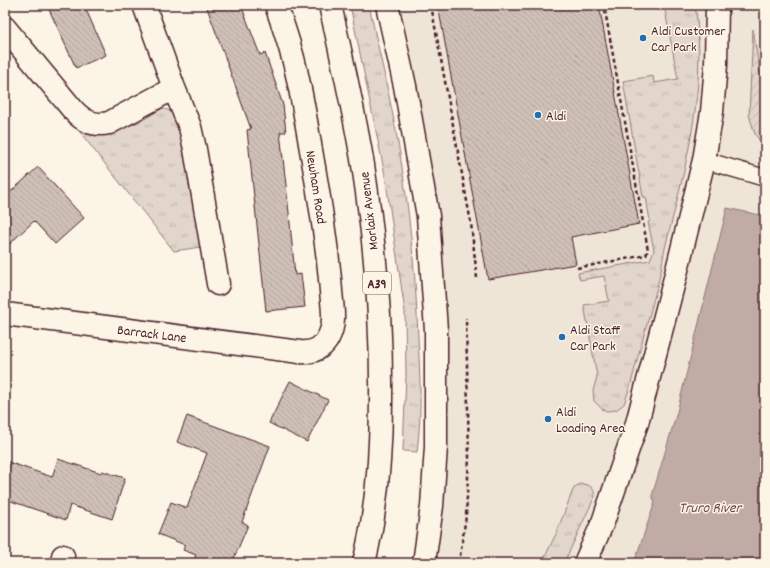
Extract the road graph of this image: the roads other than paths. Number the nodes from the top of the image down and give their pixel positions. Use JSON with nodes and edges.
{"nodes":[{"id":1,"x":144,"y":5,"type":"edge"},
{"id":2,"x":276,"y":5,"type":"edge"},
{"id":3,"x":330,"y":5,"type":"edge"},
{"id":4,"x":388,"y":5,"type":"edge"},
{"id":5,"x":718,"y":5,"type":"edge"},
{"id":6,"x":5,"y":28,"type":"edge"},
{"id":7,"x":174,"y":88,"type":"junction"},
{"id":8,"x":704,"y":160,"type":"junction"},
{"id":9,"x":765,"y":178,"type":"edge"},
{"id":10,"x":218,"y":284,"type":"dead end"},
{"id":11,"x":5,"y":314,"type":"edge"},
{"id":12,"x":300,"y":352,"type":"joint"},
{"id":13,"x":364,"y":563,"type":"edge"},
{"id":14,"x":424,"y":563,"type":"edge"},
{"id":15,"x":585,"y":563,"type":"edge"}],
"edges":[{"from":1,"to":7,"type":"main road"},
{"from":2,"to":12,"type":"main road","name":"Newham Road"},
{"from":3,"to":13,"type":"main road","name":"Morlaix Avenue","number":"A39"},
{"from":4,"to":14,"type":"main road"},
{"from":5,"to":8,"type":"main road"},
{"from":6,"to":7,"type":"main road"},
{"from":7,"to":10,"type":"main road"},
{"from":8,"to":9,"type":"lane"},
{"from":8,"to":15,"type":"main road"},
{"from":11,"to":12,"type":"main road","name":"Barrack Lane"}]}
